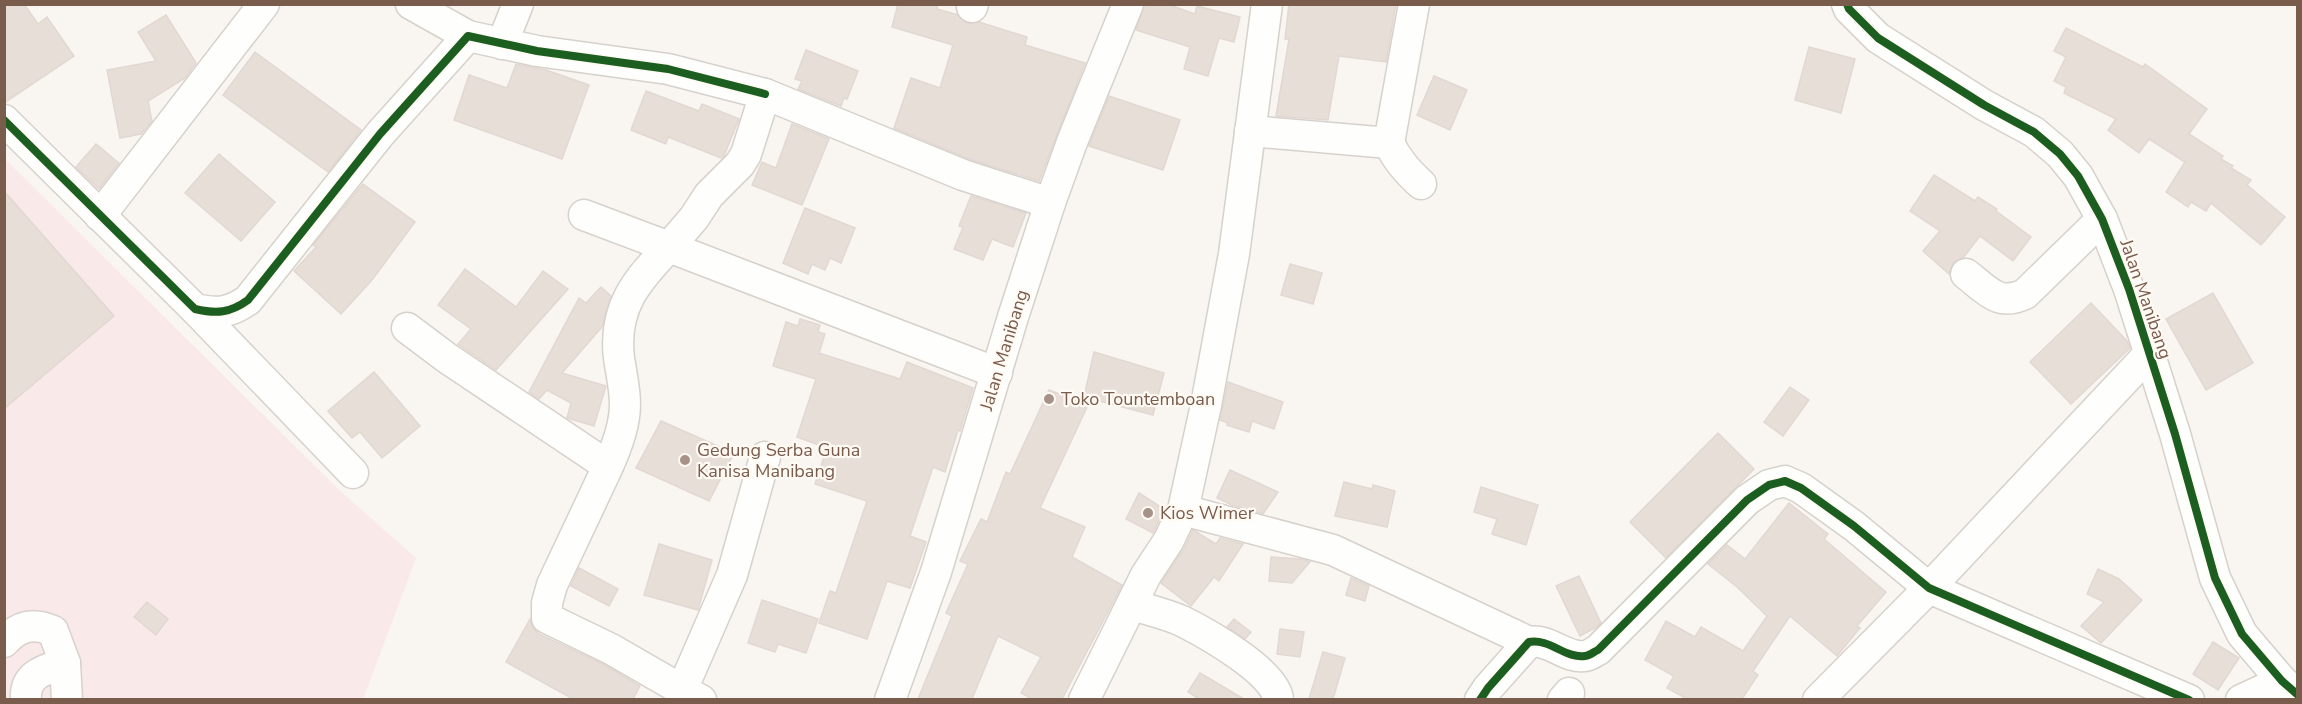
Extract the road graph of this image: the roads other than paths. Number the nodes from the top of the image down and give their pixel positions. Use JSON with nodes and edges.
{"nodes":[{"id":1,"x":264,"y":4,"type":"edge"},
{"id":2,"x":411,"y":4,"type":"edge"},
{"id":3,"x":518,"y":4,"type":"edge"},
{"id":4,"x":1128,"y":4,"type":"edge"},
{"id":5,"x":1267,"y":4,"type":"edge"},
{"id":6,"x":1414,"y":4,"type":"edge"},
{"id":7,"x":1846,"y":4,"type":"edge"},
{"id":8,"x":468,"y":36,"type":"junction"},
{"id":9,"x":502,"y":44,"type":"junction"},
{"id":10,"x":765,"y":94,"type":"junction"},
{"id":11,"x":5,"y":120,"type":"edge"},
{"id":12,"x":1250,"y":131,"type":"junction"},
{"id":13,"x":1389,"y":143,"type":"junction"},
{"id":14,"x":1421,"y":184,"type":"dead end"},
{"id":15,"x":1050,"y":202,"type":"junction"},
{"id":16,"x":584,"y":215,"type":"dead end"},
{"id":17,"x":100,"y":216,"type":"junction"},
{"id":18,"x":2102,"y":219,"type":"junction"},
{"id":19,"x":669,"y":247,"type":"junction"},
{"id":20,"x":1966,"y":274,"type":"dead end"},
{"id":21,"x":195,"y":309,"type":"junction"},
{"id":22,"x":407,"y":328,"type":"dead end"},
{"id":23,"x":2149,"y":354,"type":"junction"},
{"id":24,"x":997,"y":373,"type":"junction"},
{"id":25,"x":765,"y":457,"type":"dead end"},
{"id":26,"x":608,"y":466,"type":"junction"},
{"id":27,"x":353,"y":472,"type":"dead end"},
{"id":28,"x":1183,"y":510,"type":"junction"},
{"id":29,"x":1929,"y":588,"type":"junction"},
{"id":30,"x":1132,"y":605,"type":"junction"},
{"id":31,"x":4,"y":642,"type":"edge"},
{"id":32,"x":1529,"y":642,"type":"junction"},
{"id":33,"x":65,"y":663,"type":"junction"},
{"id":34,"x":2290,"y":688,"type":"edge"},
{"id":35,"x":692,"y":695,"type":"edge"},
{"id":36,"x":26,"y":699,"type":"edge"},
{"id":37,"x":67,"y":699,"type":"edge"},
{"id":38,"x":890,"y":699,"type":"edge"},
{"id":39,"x":1084,"y":699,"type":"edge"},
{"id":40,"x":1278,"y":699,"type":"edge"},
{"id":41,"x":1480,"y":699,"type":"edge"},
{"id":42,"x":1818,"y":699,"type":"edge"},
{"id":43,"x":2189,"y":699,"type":"edge"},
{"id":44,"x":2241,"y":699,"type":"edge"}],
"edges":[{"from":1,"to":17,"type":"street"},
{"from":2,"to":8,"type":"street"},
{"from":3,"to":9,"type":"street"},
{"from":4,"to":15,"type":"street","name":"Jalan Manibang"},
{"from":5,"to":12,"type":"street"},
{"from":6,"to":13,"type":"street"},
{"from":7,"to":18,"type":"street","name":"Jalan Manibang"},
{"from":8,"to":9,"type":"street"},
{"from":8,"to":21,"type":"street"},
{"from":9,"to":10,"type":"street"},
{"from":10,"to":15,"type":"street"},
{"from":10,"to":19,"type":"street"},
{"from":11,"to":17,"type":"street"},
{"from":12,"to":13,"type":"street"},
{"from":12,"to":28,"type":"street"},
{"from":13,"to":14,"type":"street"},
{"from":15,"to":24,"type":"street","name":"Jalan Manibang"},
{"from":16,"to":19,"type":"street"},
{"from":17,"to":21,"type":"street"},
{"from":18,"to":20,"type":"street"},
{"from":18,"to":23,"type":"street","name":"Jalan Manibang"},
{"from":19,"to":24,"type":"street"},
{"from":19,"to":26,"type":"street"},
{"from":21,"to":27,"type":"street"},
{"from":22,"to":26,"type":"street"},
{"from":23,"to":29,"type":"street"},
{"from":23,"to":34,"type":"street","name":"Jalan Manibang"},
{"from":24,"to":38,"type":"street","name":"Jalan Manibang"},
{"from":25,"to":35,"type":"street"},
{"from":26,"to":35,"type":"street"},
{"from":28,"to":30,"type":"street"},
{"from":28,"to":32,"type":"street"},
{"from":29,"to":32,"type":"street"},
{"from":29,"to":42,"type":"street"},
{"from":29,"to":43,"type":"street"},
{"from":30,"to":39,"type":"street"},
{"from":30,"to":40,"type":"street"},
{"from":31,"to":33,"type":"street"},
{"from":32,"to":41,"type":"street"},
{"from":33,"to":36,"type":"street"},
{"from":33,"to":37,"type":"street"},
{"from":34,"to":44,"type":"street"}]}
